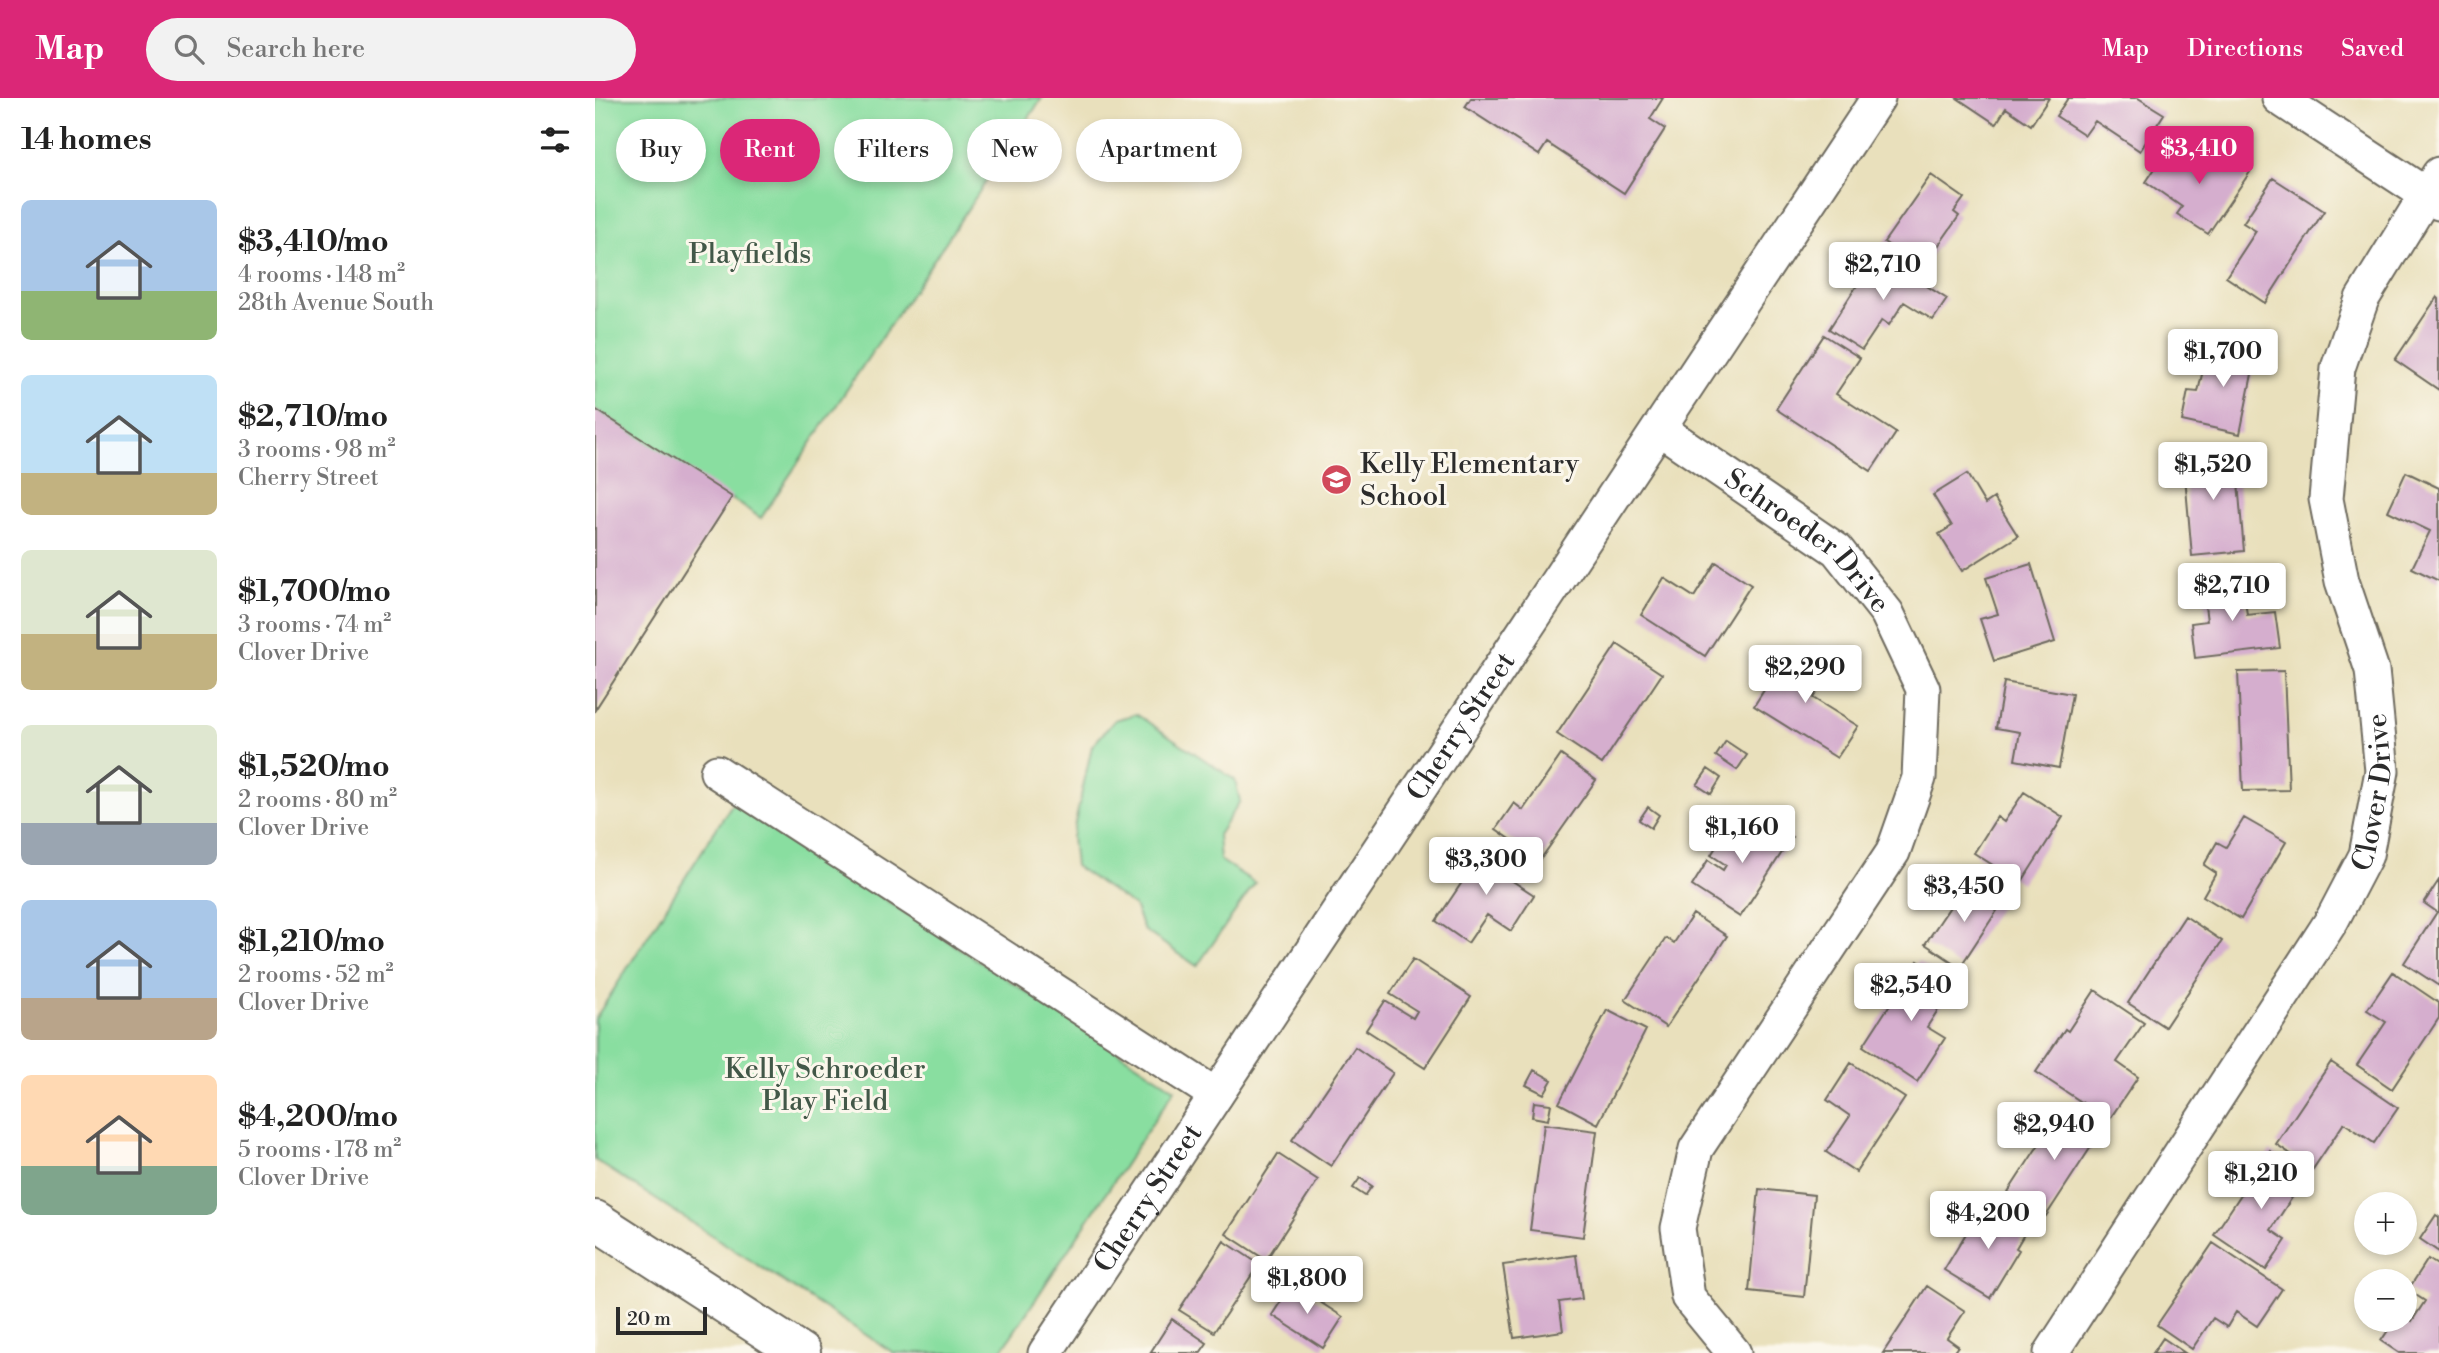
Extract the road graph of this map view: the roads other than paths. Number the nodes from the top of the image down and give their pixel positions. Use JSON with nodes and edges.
{"nodes":[{"id":1,"x":1878,"y":98,"type":"edge"},
{"id":2,"x":2279,"y":98,"type":"edge"},
{"id":3,"x":2435,"y":191,"type":"edge"},
{"id":4,"x":1660,"y":429,"type":"junction"},
{"id":5,"x":717,"y":772,"type":"dead end"},
{"id":6,"x":1216,"y":1095,"type":"junction"},
{"id":7,"x":595,"y":1220,"type":"edge"},
{"id":8,"x":801,"y":1353,"type":"edge"},
{"id":9,"x":1045,"y":1353,"type":"edge"},
{"id":10,"x":1734,"y":1353,"type":"edge"},
{"id":11,"x":2051,"y":1353,"type":"edge"}],
"edges":[{"from":1,"to":4,"type":"street","name":"Cherry Street"},
{"from":2,"to":3,"type":"street"},
{"from":3,"to":11,"type":"street","name":"Clover Drive"},
{"from":4,"to":6,"type":"street","name":"Cherry Street"},
{"from":4,"to":10,"type":"street","name":"Schroeder Drive"},
{"from":5,"to":6,"type":"street"},
{"from":6,"to":9,"type":"street","name":"Cherry Street"},
{"from":7,"to":8,"type":"street"}]}
